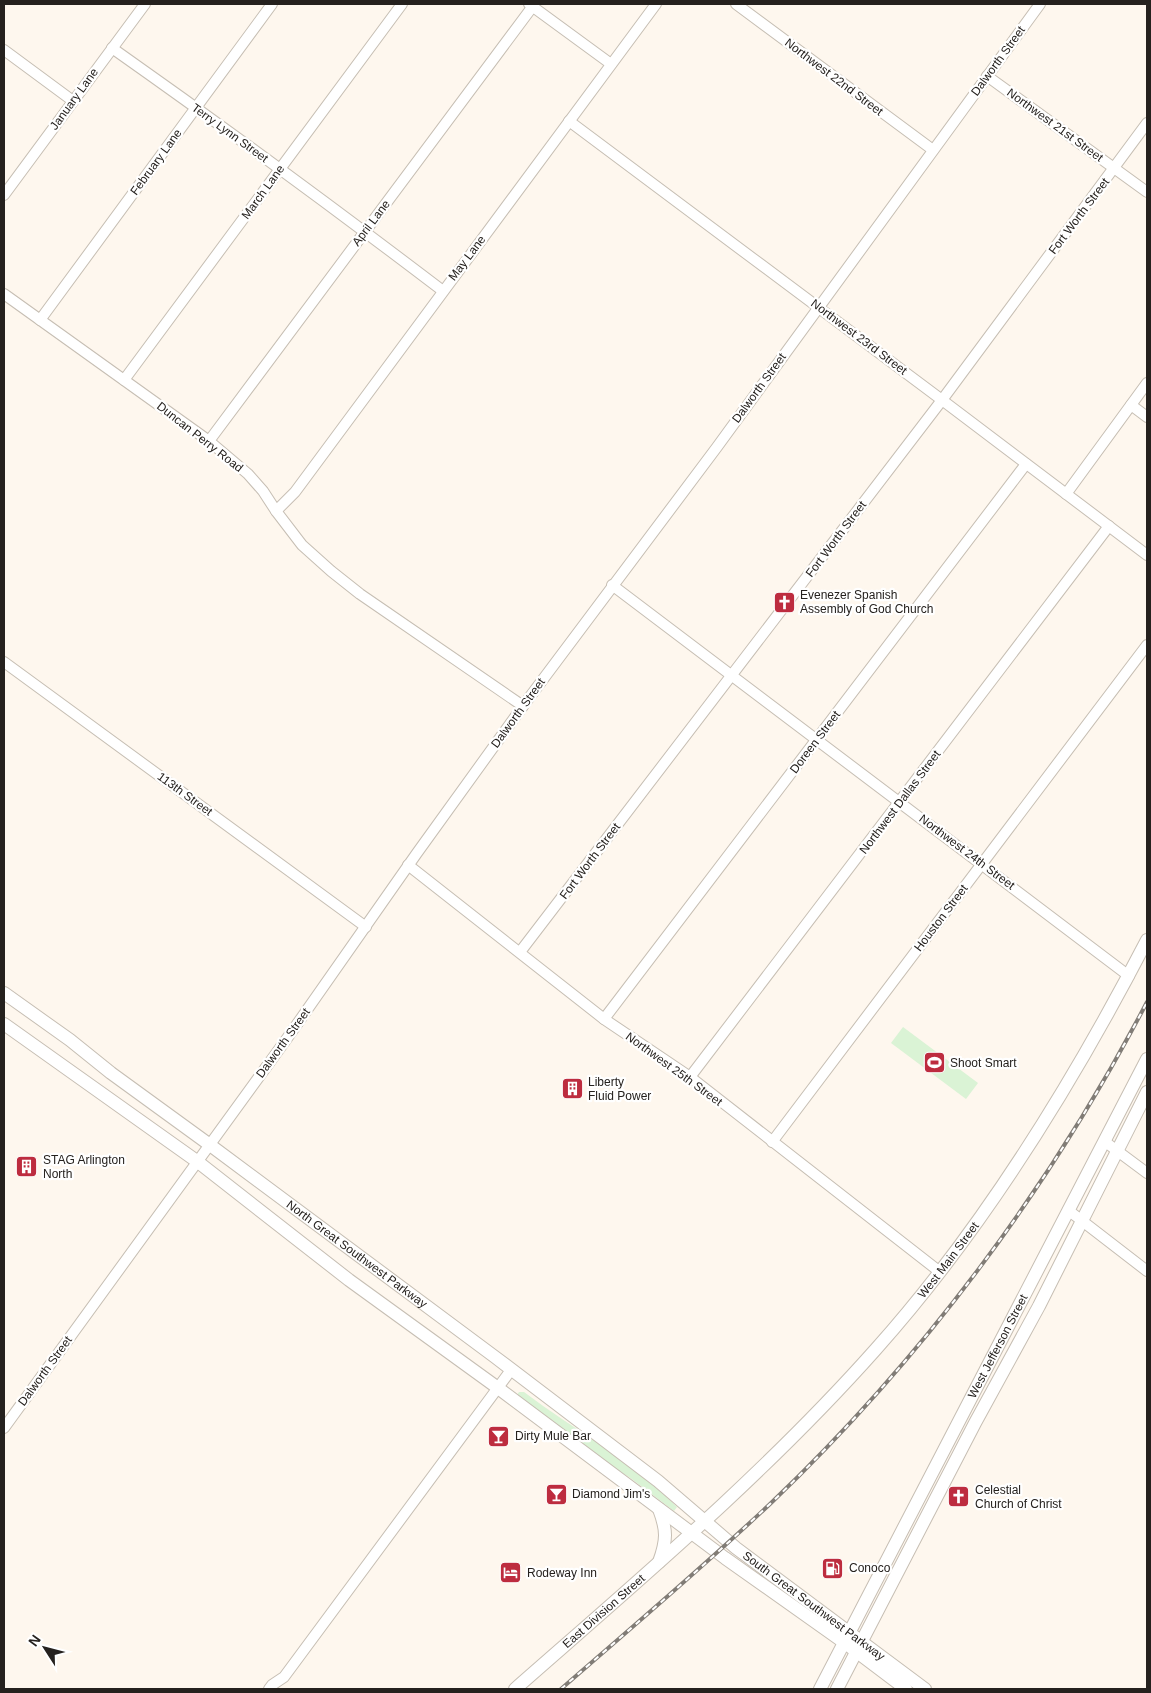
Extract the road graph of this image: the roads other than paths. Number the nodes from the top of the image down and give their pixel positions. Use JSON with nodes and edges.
{"nodes":[{"id":1,"x":145,"y":4,"type":"edge"},
{"id":2,"x":272,"y":4,"type":"edge"},
{"id":3,"x":402,"y":4,"type":"edge"},
{"id":4,"x":656,"y":4,"type":"edge"},
{"id":5,"x":736,"y":4,"type":"edge"},
{"id":6,"x":1040,"y":4,"type":"edge"},
{"id":7,"x":531,"y":5,"type":"edge"},
{"id":8,"x":112,"y":48,"type":"junction"},
{"id":9,"x":4,"y":50,"type":"edge"},
{"id":10,"x":612,"y":64,"type":"junction"},
{"id":11,"x":987,"y":76,"type":"junction"},
{"id":12,"x":73,"y":101,"type":"junction"},
{"id":13,"x":196,"y":108,"type":"junction"},
{"id":14,"x":569,"y":121,"type":"junction"},
{"id":15,"x":1147,"y":123,"type":"edge"},
{"id":16,"x":933,"y":150,"type":"junction"},
{"id":17,"x":1115,"y":168,"type":"junction"},
{"id":18,"x":280,"y":169,"type":"junction"},
{"id":19,"x":1147,"y":192,"type":"edge"},
{"id":20,"x":4,"y":195,"type":"edge"},
{"id":21,"x":365,"y":231,"type":"junction"},
{"id":22,"x":443,"y":291,"type":"junction"},
{"id":23,"x":4,"y":294,"type":"edge"},
{"id":24,"x":818,"y":307,"type":"junction"},
{"id":25,"x":40,"y":320,"type":"junction"},
{"id":26,"x":124,"y":380,"type":"junction"},
{"id":27,"x":1147,"y":383,"type":"edge"},
{"id":28,"x":942,"y":400,"type":"junction"},
{"id":29,"x":1131,"y":405,"type":"junction"},
{"id":30,"x":1147,"y":417,"type":"edge"},
{"id":31,"x":209,"y":440,"type":"junction"},
{"id":32,"x":1026,"y":464,"type":"junction"},
{"id":33,"x":1066,"y":494,"type":"junction"},
{"id":34,"x":276,"y":511,"type":"junction"},
{"id":35,"x":1109,"y":526,"type":"junction"},
{"id":36,"x":1147,"y":555,"type":"edge"},
{"id":37,"x":612,"y":585,"type":"junction"},
{"id":38,"x":1147,"y":645,"type":"edge"},
{"id":39,"x":4,"y":662,"type":"edge"},
{"id":40,"x":732,"y":675,"type":"junction"},
{"id":41,"x":523,"y":706,"type":"junction"},
{"id":42,"x":817,"y":739,"type":"junction"},
{"id":43,"x":900,"y":802,"type":"junction"},
{"id":44,"x":982,"y":863,"type":"junction"},
{"id":45,"x":408,"y":865,"type":"junction"},
{"id":46,"x":366,"y":927,"type":"junction"},
{"id":47,"x":1147,"y":940,"type":"edge"},
{"id":48,"x":520,"y":952,"type":"junction"},
{"id":49,"x":1129,"y":976,"type":"junction"},
{"id":50,"x":4,"y":993,"type":"edge"},
{"id":51,"x":604,"y":1019,"type":"junction"},
{"id":52,"x":4,"y":1024,"type":"edge"},
{"id":53,"x":1147,"y":1059,"type":"edge"},
{"id":54,"x":690,"y":1077,"type":"junction"},
{"id":55,"x":1147,"y":1092,"type":"edge"},
{"id":56,"x":1104,"y":1141,"type":"junction"},
{"id":57,"x":772,"y":1142,"type":"junction"},
{"id":58,"x":210,"y":1145,"type":"junction"},
{"id":59,"x":1117,"y":1151,"type":"junction"},
{"id":60,"x":198,"y":1162,"type":"junction"},
{"id":61,"x":1147,"y":1173,"type":"edge"},
{"id":62,"x":1068,"y":1210,"type":"junction"},
{"id":63,"x":1082,"y":1220,"type":"junction"},
{"id":64,"x":1051,"y":1242,"type":"junction"},
{"id":65,"x":1067,"y":1252,"type":"junction"},
{"id":66,"x":1147,"y":1271,"type":"edge"},
{"id":67,"x":940,"y":1272,"type":"junction"},
{"id":68,"x":1011,"y":1322,"type":"junction"},
{"id":69,"x":1026,"y":1330,"type":"junction"},
{"id":70,"x":464,"y":1334,"type":"junction"},
{"id":71,"x":450,"y":1353,"type":"junction"},
{"id":72,"x":511,"y":1370,"type":"junction"},
{"id":73,"x":498,"y":1388,"type":"junction"},
{"id":74,"x":4,"y":1428,"type":"edge"},
{"id":75,"x":943,"y":1451,"type":"junction"},
{"id":76,"x":957,"y":1458,"type":"junction"},
{"id":77,"x":659,"y":1509,"type":"junction"},
{"id":78,"x":704,"y":1522,"type":"junction"},
{"id":79,"x":692,"y":1533,"type":"junction"},
{"id":80,"x":893,"y":1548,"type":"junction"},
{"id":81,"x":907,"y":1556,"type":"junction"},
{"id":82,"x":660,"y":1562,"type":"junction"},
{"id":83,"x":848,"y":1638,"type":"junction"},
{"id":84,"x":859,"y":1647,"type":"junction"},
{"id":85,"x":273,"y":1688,"type":"edge"},
{"id":86,"x":515,"y":1689,"type":"edge"},
{"id":87,"x":820,"y":1689,"type":"edge"},
{"id":88,"x":837,"y":1689,"type":"edge"},
{"id":89,"x":906,"y":1689,"type":"edge"},
{"id":90,"x":925,"y":1689,"type":"edge"}],
"edges":[{"from":1,"to":8,"type":"street","name":"January Lane"},
{"from":2,"to":13,"type":"street","name":"February Lane"},
{"from":3,"to":18,"type":"street","name":"March Lane"},
{"from":4,"to":10,"type":"street","name":"May Lane"},
{"from":5,"to":16,"type":"street","name":"Northwest 22nd Street"},
{"from":6,"to":11,"type":"street","name":"Dalworth Street"},
{"from":7,"to":10,"type":"street"},
{"from":7,"to":21,"type":"street","name":"April Lane"},
{"from":8,"to":12,"type":"street","name":"January Lane"},
{"from":8,"to":13,"type":"street","name":"Terry Lynn Street"},
{"from":9,"to":12,"type":"street"},
{"from":10,"to":14,"type":"street","name":"May Lane"},
{"from":11,"to":16,"type":"street","name":"Dalworth Street"},
{"from":11,"to":17,"type":"street","name":"Northwest 21st Street"},
{"from":12,"to":20,"type":"street","name":"January Lane"},
{"from":13,"to":18,"type":"street","name":"Terry Lynn Street"},
{"from":13,"to":25,"type":"street","name":"February Lane"},
{"from":14,"to":22,"type":"street","name":"May Lane"},
{"from":14,"to":24,"type":"street","name":"Northwest 23rd Street"},
{"from":15,"to":17,"type":"street","name":"Fort Worth Street"},
{"from":16,"to":24,"type":"street","name":"Dalworth Street"},
{"from":17,"to":19,"type":"street","name":"Northwest 21st Street"},
{"from":17,"to":28,"type":"street","name":"Fort Worth Street"},
{"from":18,"to":21,"type":"street","name":"Terry Lynn Street"},
{"from":18,"to":26,"type":"street","name":"March Lane"},
{"from":21,"to":22,"type":"street","name":"Terry Lynn Street"},
{"from":21,"to":31,"type":"street","name":"April Lane"},
{"from":22,"to":34,"type":"street","name":"May Lane"},
{"from":23,"to":25,"type":"street","name":"Duncan Perry Road"},
{"from":24,"to":28,"type":"street","name":"Northwest 23rd Street"},
{"from":24,"to":37,"type":"street","name":"Dalworth Street"},
{"from":25,"to":26,"type":"street","name":"Duncan Perry Road"},
{"from":26,"to":31,"type":"street","name":"Duncan Perry Road"},
{"from":27,"to":29,"type":"street"},
{"from":28,"to":32,"type":"street","name":"Northwest 23rd Street"},
{"from":28,"to":40,"type":"street","name":"Fort Worth Street"},
{"from":29,"to":30,"type":"street"},
{"from":29,"to":33,"type":"street"},
{"from":31,"to":34,"type":"street","name":"Duncan Perry Road"},
{"from":32,"to":33,"type":"street","name":"Northwest 23rd Street"},
{"from":32,"to":42,"type":"street","name":"Doreen Street"},
{"from":33,"to":35,"type":"street","name":"Northwest 23rd Street"},
{"from":34,"to":41,"type":"street","name":"Duncan Perry Road"},
{"from":35,"to":36,"type":"street","name":"Northwest 23rd Street"},
{"from":35,"to":43,"type":"street","name":"Northwest Dallas Street"},
{"from":37,"to":40,"type":"street","name":"Northwest 24th Street"},
{"from":37,"to":41,"type":"street","name":"Dalworth Street"},
{"from":38,"to":44,"type":"street","name":"Houston Street"},
{"from":39,"to":46,"type":"street","name":"113th Street"},
{"from":40,"to":42,"type":"street","name":"Northwest 24th Street"},
{"from":40,"to":48,"type":"street","name":"Fort Worth Street"},
{"from":41,"to":45,"type":"street","name":"Dalworth Street"},
{"from":42,"to":43,"type":"street","name":"Northwest 24th Street"},
{"from":42,"to":51,"type":"street","name":"Doreen Street"},
{"from":43,"to":44,"type":"street","name":"Northwest 24th Street"},
{"from":43,"to":54,"type":"street","name":"Northwest Dallas Street"},
{"from":44,"to":49,"type":"street","name":"Northwest 24th Street"},
{"from":44,"to":57,"type":"street","name":"Houston Street"},
{"from":45,"to":46,"type":"street","name":"Dalworth Street"},
{"from":45,"to":48,"type":"street","name":"Northwest 25th Street"},
{"from":46,"to":58,"type":"street","name":"Dalworth Street"},
{"from":47,"to":49,"type":"main road","name":"West Main Street"},
{"from":48,"to":51,"type":"street","name":"Northwest 25th Street"},
{"from":49,"to":67,"type":"main road","name":"West Main Street"},
{"from":50,"to":58,"type":"main road","name":"North Great Southwest Parkway"},
{"from":51,"to":54,"type":"street","name":"Northwest 25th Street"},
{"from":52,"to":60,"type":"main road","name":"North Great Southwest Parkway"},
{"from":53,"to":56,"type":"main road","name":"West Jefferson Street"},
{"from":54,"to":57,"type":"street","name":"Northwest 25th Street"},
{"from":55,"to":59,"type":"main road","name":"West Jefferson Street"},
{"from":56,"to":59,"type":"street"},
{"from":56,"to":62,"type":"main road","name":"West Jefferson Street"},
{"from":57,"to":67,"type":"street","name":"Northwest 25th Street"},
{"from":58,"to":60,"type":"street","name":"Dalworth Street"},
{"from":58,"to":70,"type":"main road","name":"North Great Southwest Parkway"},
{"from":59,"to":61,"type":"street"},
{"from":59,"to":63,"type":"main road","name":"West Jefferson Street"},
{"from":60,"to":71,"type":"main road","name":"North Great Southwest Parkway"},
{"from":60,"to":74,"type":"street","name":"Dalworth Street"},
{"from":62,"to":63,"type":"street"},
{"from":62,"to":64,"type":"main road","name":"West Jefferson Street"},
{"from":63,"to":65,"type":"main road","name":"West Jefferson Street"},
{"from":63,"to":66,"type":"street"},
{"from":64,"to":65,"type":"main road"},
{"from":64,"to":68,"type":"main road","name":"West Jefferson Street"},
{"from":65,"to":69,"type":"main road","name":"West Jefferson Street"},
{"from":67,"to":78,"type":"main road","name":"West Main Street"},
{"from":68,"to":69,"type":"main road"},
{"from":68,"to":75,"type":"main road","name":"West Jefferson Street"},
{"from":69,"to":76,"type":"main road","name":"West Jefferson Street"},
{"from":70,"to":71,"type":"main road"},
{"from":70,"to":72,"type":"main road","name":"North Great Southwest Parkway"},
{"from":71,"to":73,"type":"main road","name":"North Great Southwest Parkway"},
{"from":72,"to":73,"type":"street"},
{"from":72,"to":78,"type":"main road","name":"North Great Southwest Parkway"},
{"from":73,"to":77,"type":"main road","name":"North Great Southwest Parkway"},
{"from":73,"to":85,"type":"street"},
{"from":75,"to":76,"type":"main road"},
{"from":75,"to":80,"type":"main road","name":"West Jefferson Street"},
{"from":76,"to":81,"type":"main road","name":"West Jefferson Street"},
{"from":77,"to":79,"type":"main road","name":"North Great Southwest Parkway"},
{"from":77,"to":82,"type":"main road"},
{"from":78,"to":79,"type":"main road","name":"West Main Street"},
{"from":78,"to":83,"type":"main road","name":"South Great Southwest Parkway"},
{"from":79,"to":82,"type":"main road","name":"East Division Street"},
{"from":79,"to":83,"type":"main road","name":"South Great Southwest Parkway"},
{"from":80,"to":81,"type":"main road"},
{"from":80,"to":83,"type":"main road","name":"West Jefferson Street"},
{"from":81,"to":84,"type":"main road","name":"West Jefferson Street"},
{"from":82,"to":86,"type":"main road","name":"East Division Street"},
{"from":83,"to":84,"type":"main road","name":"South Great Southwest Parkway"},
{"from":83,"to":87,"type":"main road","name":"West Jefferson Street"},
{"from":84,"to":88,"type":"main road","name":"West Jefferson Street"},
{"from":84,"to":89,"type":"main road","name":"South Great Southwest Parkway"},
{"from":84,"to":90,"type":"main road","name":"South Great Southwest Parkway"}]}
